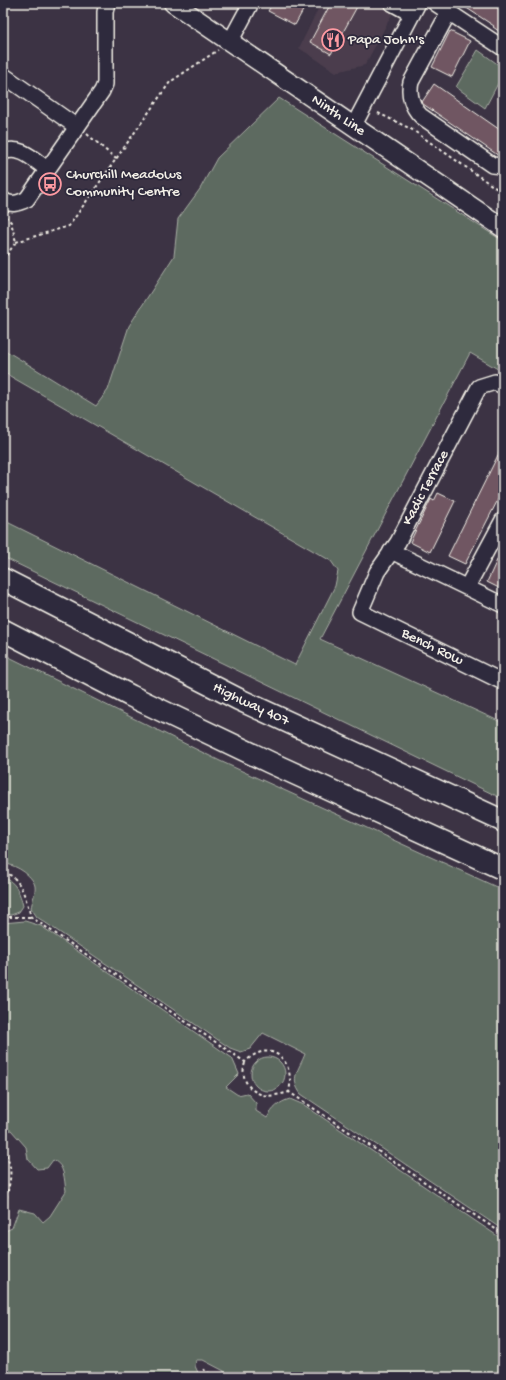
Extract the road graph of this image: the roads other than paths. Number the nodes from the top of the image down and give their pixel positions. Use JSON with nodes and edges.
{"nodes":[{"id":1,"x":107,"y":3,"type":"edge"},
{"id":2,"x":173,"y":3,"type":"edge"},
{"id":3,"x":251,"y":3,"type":"edge"},
{"id":4,"x":392,"y":3,"type":"edge"},
{"id":5,"x":435,"y":3,"type":"edge"},
{"id":6,"x":415,"y":9,"type":"edge"},
{"id":7,"x":449,"y":12,"type":"junction"},
{"id":8,"x":230,"y":42,"type":"junction"},
{"id":9,"x":503,"y":48,"type":"edge"},
{"id":10,"x":3,"y":75,"type":"edge"},
{"id":11,"x":354,"y":125,"type":"junction"},
{"id":12,"x":77,"y":127,"type":"junction"},
{"id":13,"x":3,"y":152,"type":"edge"},
{"id":14,"x":503,"y":166,"type":"edge"},
{"id":15,"x":48,"y":170,"type":"junction"},
{"id":16,"x":3,"y":200,"type":"edge"},
{"id":17,"x":503,"y":228,"type":"edge"},
{"id":18,"x":503,"y":386,"type":"edge"},
{"id":19,"x":503,"y":520,"type":"edge"},
{"id":20,"x":499,"y":538,"type":"edge"},
{"id":21,"x":391,"y":551,"type":"junction"},
{"id":22,"x":3,"y":579,"type":"edge"},
{"id":23,"x":467,"y":587,"type":"junction"},
{"id":24,"x":503,"y":605,"type":"edge"},
{"id":25,"x":360,"y":612,"type":"joint"},
{"id":26,"x":3,"y":630,"type":"edge"},
{"id":27,"x":503,"y":682,"type":"edge"},
{"id":28,"x":503,"y":821,"type":"edge"},
{"id":29,"x":503,"y":869,"type":"edge"}],
"edges":[{"from":1,"to":12,"type":"street"},
{"from":2,"to":8,"type":"main road","name":"Ninth Line"},
{"from":3,"to":8,"type":"street"},
{"from":4,"to":6,"type":"street"},
{"from":5,"to":7,"type":"street"},
{"from":6,"to":11,"type":"street"},
{"from":7,"to":9,"type":"street"},
{"from":7,"to":14,"type":"street"},
{"from":8,"to":11,"type":"main road","name":"Ninth Line"},
{"from":10,"to":12,"type":"street"},
{"from":11,"to":17,"type":"main road","name":"Ninth Line"},
{"from":12,"to":15,"type":"street"},
{"from":13,"to":15,"type":"street"},
{"from":15,"to":16,"type":"street"},
{"from":18,"to":21,"type":"street","name":"Kadic Terrace"},
{"from":19,"to":20,"type":"street"},
{"from":20,"to":23,"type":"street"},
{"from":21,"to":23,"type":"street"},
{"from":21,"to":25,"type":"street","name":"Kadic Terrace"},
{"from":22,"to":28,"type":"highway","name":"Highway 407"},
{"from":23,"to":24,"type":"street"},
{"from":25,"to":27,"type":"street","name":"Bench Row"},
{"from":26,"to":29,"type":"highway"}]}
